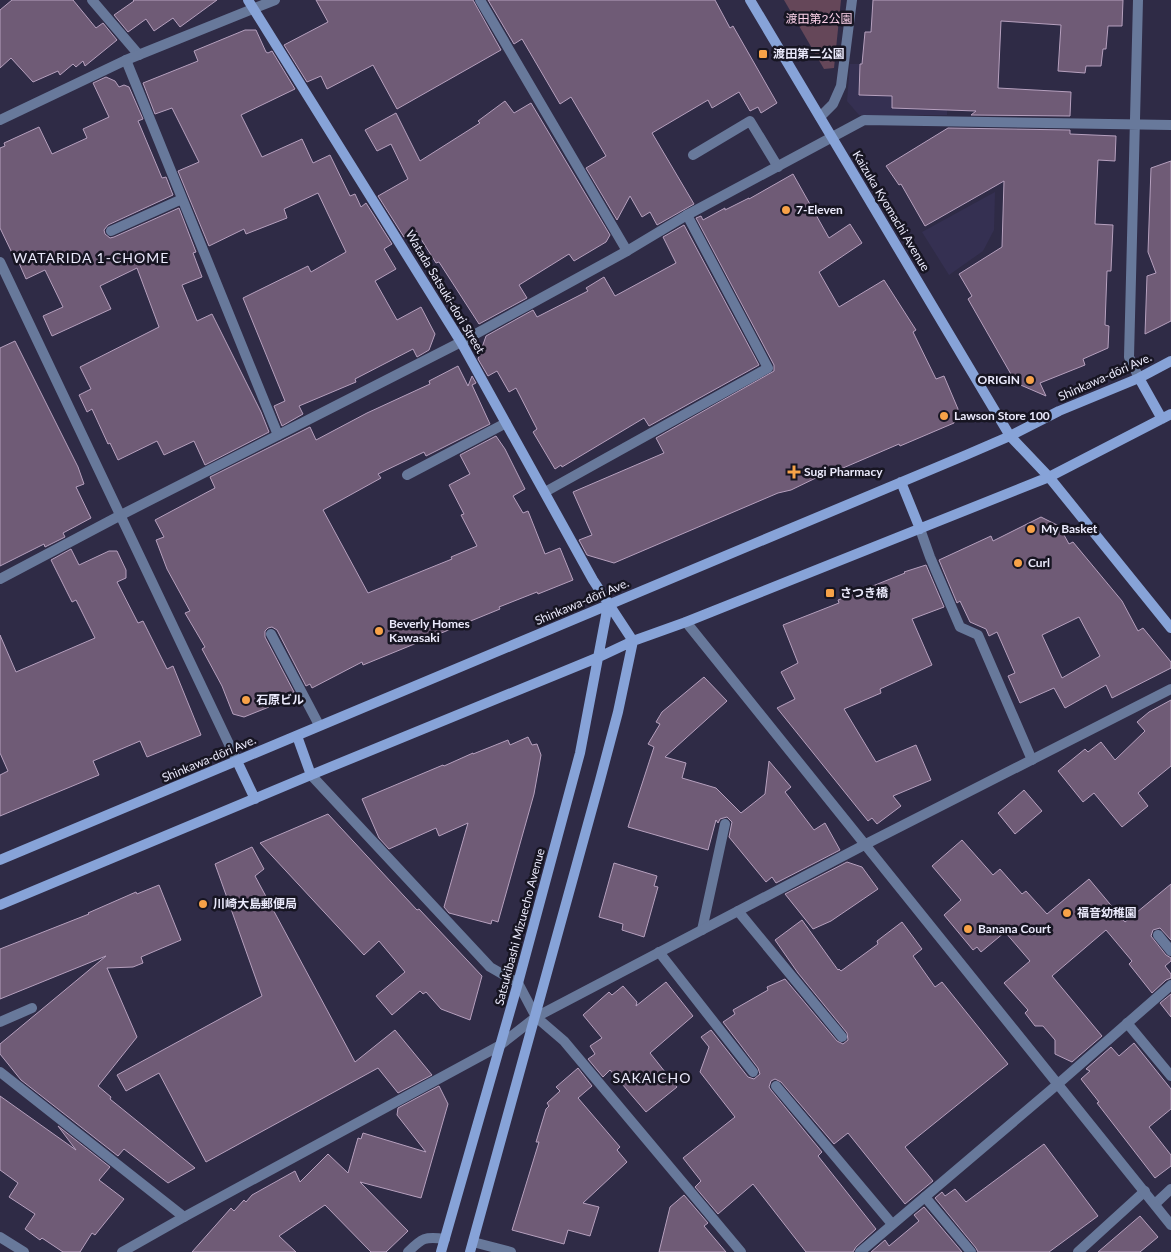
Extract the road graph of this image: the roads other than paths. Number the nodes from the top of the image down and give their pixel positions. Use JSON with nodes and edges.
{"nodes":[{"id":1,"x":92,"y":0,"type":"edge"},
{"id":2,"x":275,"y":0,"type":"edge"},
{"id":3,"x":480,"y":0,"type":"edge"},
{"id":4,"x":750,"y":0,"type":"edge"},
{"id":5,"x":852,"y":0,"type":"edge"},
{"id":6,"x":1138,"y":0,"type":"edge"},
{"id":7,"x":251,"y":4,"type":"edge"},
{"id":8,"x":139,"y":56,"type":"junction"},
{"id":9,"x":126,"y":60,"type":"junction"},
{"id":10,"x":820,"y":117,"type":"junction"},
{"id":11,"x":0,"y":120,"type":"edge"},
{"id":12,"x":1134,"y":123,"type":"junction"},
{"id":13,"x":1171,"y":125,"type":"edge"},
{"id":14,"x":832,"y":138,"type":"junction"},
{"id":15,"x":692,"y":155,"type":"dead end"},
{"id":16,"x":778,"y":167,"type":"junction"},
{"id":17,"x":182,"y":199,"type":"junction"},
{"id":18,"x":687,"y":215,"type":"junction"},
{"id":19,"x":111,"y":231,"type":"dead end"},
{"id":20,"x":627,"y":251,"type":"junction"},
{"id":21,"x":0,"y":262,"type":"edge"},
{"id":22,"x":461,"y":342,"type":"junction"},
{"id":23,"x":1171,"y":361,"type":"edge"},
{"id":24,"x":1139,"y":378,"type":"junction"},
{"id":25,"x":1167,"y":416,"type":"edge"},
{"id":26,"x":506,"y":423,"type":"junction"},
{"id":27,"x":278,"y":435,"type":"junction"},
{"id":28,"x":1010,"y":436,"type":"junction"},
{"id":29,"x":407,"y":475,"type":"dead end"},
{"id":30,"x":1049,"y":477,"type":"junction"},
{"id":31,"x":900,"y":482,"type":"junction"},
{"id":32,"x":545,"y":492,"type":"junction"},
{"id":33,"x":121,"y":515,"type":"junction"},
{"id":34,"x":920,"y":529,"type":"junction"},
{"id":35,"x":0,"y":579,"type":"edge"},
{"id":36,"x":608,"y":605,"type":"junction"},
{"id":37,"x":686,"y":622,"type":"junction"},
{"id":38,"x":1171,"y":628,"type":"edge"},
{"id":39,"x":271,"y":634,"type":"dead end"},
{"id":40,"x":633,"y":641,"type":"junction"},
{"id":41,"x":599,"y":657,"type":"junction"},
{"id":42,"x":1171,"y":689,"type":"edge"},
{"id":43,"x":319,"y":725,"type":"junction"},
{"id":44,"x":297,"y":736,"type":"junction"},
{"id":45,"x":1032,"y":760,"type":"junction"},
{"id":46,"x":237,"y":761,"type":"junction"},
{"id":47,"x":311,"y":775,"type":"junction"},
{"id":48,"x":254,"y":799,"type":"junction"},
{"id":49,"x":725,"y":824,"type":"dead end"},
{"id":50,"x":866,"y":844,"type":"junction"},
{"id":51,"x":0,"y":860,"type":"edge"},
{"id":52,"x":0,"y":905,"type":"edge"},
{"id":53,"x":738,"y":911,"type":"junction"},
{"id":54,"x":702,"y":930,"type":"junction"},
{"id":55,"x":1158,"y":935,"type":"dead end"},
{"id":56,"x":1171,"y":951,"type":"edge"},
{"id":57,"x":659,"y":952,"type":"junction"},
{"id":58,"x":518,"y":983,"type":"junction"},
{"id":59,"x":1171,"y":985,"type":"edge"},
{"id":60,"x":32,"y":1008,"type":"dead end"},
{"id":61,"x":536,"y":1017,"type":"junction"},
{"id":62,"x":0,"y":1022,"type":"edge"},
{"id":63,"x":1127,"y":1024,"type":"junction"},
{"id":64,"x":842,"y":1037,"type":"dead end"},
{"id":65,"x":499,"y":1046,"type":"junction"},
{"id":66,"x":0,"y":1072,"type":"edge"},
{"id":67,"x":753,"y":1072,"type":"dead end"},
{"id":68,"x":1171,"y":1076,"type":"edge"},
{"id":69,"x":1059,"y":1083,"type":"junction"},
{"id":70,"x":776,"y":1086,"type":"dead end"},
{"id":71,"x":1171,"y":1189,"type":"edge"},
{"id":72,"x":1145,"y":1191,"type":"junction"},
{"id":73,"x":925,"y":1197,"type":"junction"},
{"id":74,"x":1155,"y":1204,"type":"junction"},
{"id":75,"x":184,"y":1217,"type":"junction"},
{"id":76,"x":892,"y":1224,"type":"junction"},
{"id":77,"x":1171,"y":1225,"type":"edge"},
{"id":78,"x":0,"y":1237,"type":"edge"},
{"id":79,"x":445,"y":1239,"type":"junction"},
{"id":80,"x":472,"y":1247,"type":"edge"},
{"id":81,"x":24,"y":1252,"type":"edge"},
{"id":82,"x":122,"y":1252,"type":"edge"},
{"id":83,"x":408,"y":1252,"type":"edge"},
{"id":84,"x":441,"y":1252,"type":"edge"},
{"id":85,"x":510,"y":1252,"type":"edge"},
{"id":86,"x":741,"y":1252,"type":"edge"},
{"id":87,"x":860,"y":1252,"type":"edge"},
{"id":88,"x":971,"y":1252,"type":"edge"},
{"id":89,"x":1078,"y":1252,"type":"edge"}],
"edges":[{"from":1,"to":8,"type":"street"},
{"from":2,"to":7,"type":"street"},
{"from":3,"to":20,"type":"street"},
{"from":4,"to":10,"type":"street","name":"Kaizuka Kyomachi Avenue"},
{"from":5,"to":10,"type":"street"},
{"from":6,"to":12,"type":"street"},
{"from":7,"to":8,"type":"street"},
{"from":7,"to":22,"type":"street","name":"Watada Satsuki-dori Street"},
{"from":8,"to":9,"type":"street"},
{"from":9,"to":11,"type":"street"},
{"from":9,"to":17,"type":"street"},
{"from":10,"to":14,"type":"street","name":"Kaizuka Kyomachi Avenue"},
{"from":12,"to":13,"type":"street"},
{"from":12,"to":14,"type":"street"},
{"from":12,"to":24,"type":"street"},
{"from":14,"to":16,"type":"street"},
{"from":14,"to":28,"type":"street","name":"Kaizuka Kyomachi Avenue"},
{"from":15,"to":16,"type":"street"},
{"from":16,"to":18,"type":"street"},
{"from":17,"to":19,"type":"street"},
{"from":17,"to":27,"type":"street"},
{"from":18,"to":20,"type":"street"},
{"from":18,"to":32,"type":"street"},
{"from":20,"to":22,"type":"street"},
{"from":21,"to":33,"type":"street"},
{"from":22,"to":26,"type":"street","name":"Watada Satsuki-dori Street"},
{"from":22,"to":27,"type":"street"},
{"from":23,"to":24,"type":"street","name":"Shinkawa-dōri Ave."},
{"from":24,"to":25,"type":"street"},
{"from":24,"to":28,"type":"street","name":"Shinkawa-dōri Ave."},
{"from":25,"to":30,"type":"street"},
{"from":26,"to":29,"type":"street"},
{"from":26,"to":32,"type":"street","name":"Watada Satsuki-dori Street"},
{"from":27,"to":33,"type":"street"},
{"from":28,"to":30,"type":"street","name":"Kaizuka Kyomachi Avenue"},
{"from":28,"to":31,"type":"street","name":"Shinkawa-dōri Ave."},
{"from":30,"to":34,"type":"street"},
{"from":30,"to":38,"type":"street","name":"Kaizuka Kyomachi Avenue"},
{"from":31,"to":34,"type":"street"},
{"from":31,"to":36,"type":"street","name":"Shinkawa-dōri Ave."},
{"from":32,"to":36,"type":"street","name":"Watada Satsuki-dori Street"},
{"from":33,"to":35,"type":"street"},
{"from":33,"to":46,"type":"street"},
{"from":34,"to":37,"type":"street"},
{"from":34,"to":45,"type":"street"},
{"from":36,"to":40,"type":"street","name":"Watada Satsuki-dori Street"},
{"from":36,"to":41,"type":"street","name":"Satsukibashi Mizuecho Avenue"},
{"from":36,"to":43,"type":"street","name":"Shinkawa-dōri Ave."},
{"from":37,"to":40,"type":"street"},
{"from":37,"to":50,"type":"street"},
{"from":39,"to":43,"type":"street"},
{"from":40,"to":41,"type":"street"},
{"from":40,"to":61,"type":"street"},
{"from":41,"to":47,"type":"street"},
{"from":41,"to":58,"type":"street","name":"Satsukibashi Mizuecho Avenue"},
{"from":42,"to":45,"type":"street"},
{"from":43,"to":44,"type":"street","name":"Shinkawa-dōri Ave."},
{"from":44,"to":46,"type":"street","name":"Shinkawa-dōri Ave."},
{"from":44,"to":47,"type":"street"},
{"from":45,"to":50,"type":"street"},
{"from":46,"to":48,"type":"street"},
{"from":46,"to":51,"type":"street","name":"Shinkawa-dōri Ave."},
{"from":47,"to":48,"type":"street"},
{"from":47,"to":58,"type":"street"},
{"from":48,"to":52,"type":"street"},
{"from":49,"to":54,"type":"street"},
{"from":50,"to":53,"type":"street"},
{"from":50,"to":69,"type":"street"},
{"from":53,"to":54,"type":"street"},
{"from":53,"to":64,"type":"street"},
{"from":54,"to":57,"type":"street"},
{"from":55,"to":56,"type":"street"},
{"from":57,"to":61,"type":"street"},
{"from":57,"to":67,"type":"street"},
{"from":58,"to":61,"type":"street"},
{"from":58,"to":65,"type":"street","name":"Satsukibashi Mizuecho Avenue"},
{"from":59,"to":63,"type":"street"},
{"from":60,"to":62,"type":"street"},
{"from":61,"to":65,"type":"street"},
{"from":61,"to":80,"type":"street"},
{"from":61,"to":86,"type":"street"},
{"from":63,"to":68,"type":"street"},
{"from":63,"to":69,"type":"street"},
{"from":65,"to":75,"type":"street"},
{"from":65,"to":79,"type":"street","name":"Satsukibashi Mizuecho Avenue"},
{"from":66,"to":75,"type":"street"},
{"from":69,"to":72,"type":"street"},
{"from":69,"to":73,"type":"street"},
{"from":70,"to":76,"type":"street"},
{"from":71,"to":74,"type":"street"},
{"from":72,"to":74,"type":"street"},
{"from":72,"to":89,"type":"street"},
{"from":73,"to":76,"type":"street"},
{"from":73,"to":88,"type":"street"},
{"from":74,"to":77,"type":"street"},
{"from":75,"to":82,"type":"street"},
{"from":76,"to":87,"type":"street"},
{"from":78,"to":81,"type":"street"},
{"from":79,"to":83,"type":"street"},
{"from":79,"to":84,"type":"street","name":"Satsukibashi Mizuecho Avenue"},
{"from":80,"to":85,"type":"street"}]}
